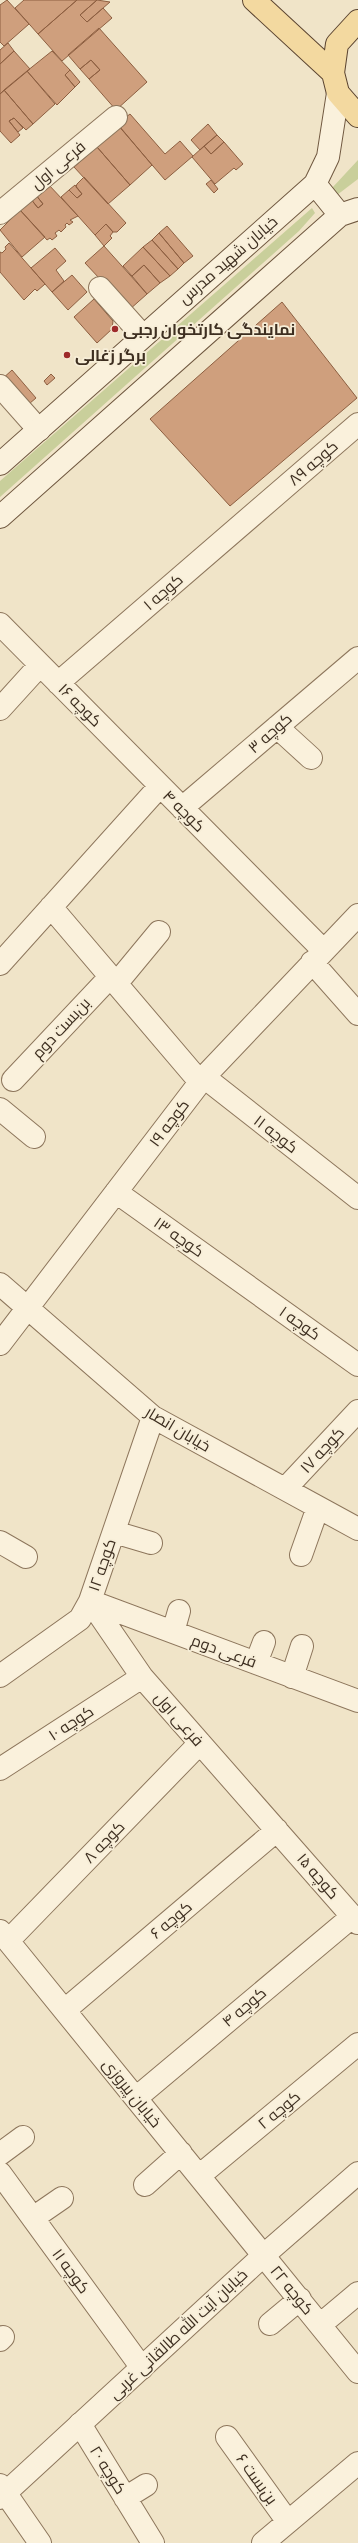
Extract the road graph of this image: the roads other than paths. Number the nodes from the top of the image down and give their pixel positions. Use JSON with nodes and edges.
{"nodes":[{"id":1,"x":254,"y":0,"type":"edge"},
{"id":2,"x":267,"y":0,"type":"edge"},
{"id":3,"x":274,"y":0,"type":"edge"},
{"id":4,"x":358,"y":21,"type":"edge"},
{"id":5,"x":336,"y":83,"type":"junction"},
{"id":6,"x":358,"y":116,"type":"edge"},
{"id":7,"x":116,"y":117,"type":"dead end"},
{"id":8,"x":315,"y":184,"type":"junction"},
{"id":9,"x":349,"y":212,"type":"edge"},
{"id":10,"x":0,"y":213,"type":"edge"},
{"id":11,"x":100,"y":288,"type":"dead end"},
{"id":12,"x":143,"y":336,"type":"junction"},
{"id":13,"x":0,"y":386,"type":"edge"},
{"id":14,"x":358,"y":424,"type":"edge"},
{"id":15,"x":39,"y":430,"type":"junction"},
{"id":16,"x":0,"y":464,"type":"edge"},
{"id":17,"x":268,"y":502,"type":"joint"},
{"id":18,"x":0,"y":517,"type":"edge"},
{"id":19,"x":0,"y":624,"type":"edge"},
{"id":20,"x":358,"y":658,"type":"edge"},
{"id":21,"x":40,"y":665,"type":"junction"},
{"id":22,"x":58,"y":683,"type":"junction"},
{"id":23,"x":0,"y":709,"type":"edge"},
{"id":24,"x":277,"y":727,"type":"junction"},
{"id":25,"x":311,"y":758,"type":"dead end"},
{"id":26,"x":160,"y":786,"type":"junction"},
{"id":27,"x":182,"y":808,"type":"junction"},
{"id":28,"x":51,"y":908,"type":"junction"},
{"id":29,"x":358,"y":915,"type":"edge"},
{"id":30,"x":159,"y":932,"type":"dead end"},
{"id":31,"x":317,"y":956,"type":"junction"},
{"id":32,"x":0,"y":964,"type":"edge"},
{"id":33,"x":113,"y":980,"type":"junction"},
{"id":34,"x":358,"y":1014,"type":"edge"},
{"id":35,"x":13,"y":1080,"type":"dead end"},
{"id":36,"x":202,"y":1080,"type":"junction"},
{"id":37,"x":0,"y":1109,"type":"edge"},
{"id":38,"x":34,"y":1137,"type":"dead end"},
{"id":39,"x":355,"y":1191,"type":"edge"},
{"id":40,"x":116,"y":1192,"type":"junction"},
{"id":41,"x":241,"y":1282,"type":"joint"},
{"id":42,"x":0,"y":1284,"type":"edge"},
{"id":43,"x":28,"y":1307,"type":"junction"},
{"id":44,"x":0,"y":1344,"type":"edge"},
{"id":45,"x":358,"y":1365,"type":"edge"},
{"id":46,"x":358,"y":1411,"type":"edge"},
{"id":47,"x":153,"y":1417,"type":"junction"},
{"id":48,"x":285,"y":1489,"type":"junction"},
{"id":49,"x":318,"y":1507,"type":"junction"},
{"id":50,"x":358,"y":1529,"type":"edge"},
{"id":51,"x":114,"y":1532,"type":"junction"},
{"id":52,"x":0,"y":1542,"type":"edge"},
{"id":53,"x":151,"y":1543,"type":"dead end"},
{"id":54,"x":301,"y":1556,"type":"dead end"},
{"id":55,"x":26,"y":1558,"type":"dead end"},
{"id":56,"x":90,"y":1601,"type":"junction"},
{"id":57,"x":179,"y":1611,"type":"dead end"},
{"id":58,"x":173,"y":1632,"type":"junction"},
{"id":59,"x":264,"y":1642,"type":"dead end"},
{"id":60,"x":302,"y":1646,"type":"dead end"},
{"id":61,"x":256,"y":1663,"type":"junction"},
{"id":62,"x":0,"y":1676,"type":"edge"},
{"id":63,"x":142,"y":1677,"type":"junction"},
{"id":64,"x":292,"y":1677,"type":"junction"},
{"id":65,"x":358,"y":1701,"type":"edge"},
{"id":66,"x":200,"y":1743,"type":"junction"},
{"id":67,"x":0,"y":1769,"type":"edge"},
{"id":68,"x":277,"y":1830,"type":"junction"},
{"id":69,"x":356,"y":1920,"type":"edge"},
{"id":70,"x":4,"y":1936,"type":"edge"},
{"id":71,"x":64,"y":2010,"type":"junction"},
{"id":72,"x":358,"y":2044,"type":"edge"},
{"id":73,"x":136,"y":2098,"type":"junction"},
{"id":74,"x":23,"y":2137,"type":"dead end"},
{"id":75,"x":181,"y":2153,"type":"junction"},
{"id":76,"x":0,"y":2154,"type":"edge"},
{"id":77,"x":0,"y":2173,"type":"edge"},
{"id":78,"x":358,"y":2173,"type":"edge"},
{"id":79,"x":199,"y":2176,"type":"junction"},
{"id":80,"x":145,"y":2185,"type":"dead end"},
{"id":81,"x":62,"y":2198,"type":"dead end"},
{"id":82,"x":33,"y":2218,"type":"junction"},
{"id":83,"x":264,"y":2255,"type":"junction"},
{"id":84,"x":358,"y":2293,"type":"edge"},
{"id":85,"x":300,"y":2300,"type":"junction"},
{"id":86,"x":270,"y":2324,"type":"dead end"},
{"id":87,"x":320,"y":2325,"type":"junction"},
{"id":88,"x":142,"y":2368,"type":"junction"},
{"id":89,"x":358,"y":2372,"type":"edge"},
{"id":90,"x":80,"y":2424,"type":"junction"},
{"id":91,"x":226,"y":2437,"type":"dead end"},
{"id":92,"x":358,"y":2463,"type":"edge"},
{"id":93,"x":146,"y":2485,"type":"dead end"},
{"id":94,"x":2,"y":2492,"type":"edge"},
{"id":95,"x":125,"y":2498,"type":"junction"},
{"id":96,"x":288,"y":2522,"type":"junction"},
{"id":97,"x":40,"y":2543,"type":"edge"},
{"id":98,"x":153,"y":2543,"type":"edge"},
{"id":99,"x":263,"y":2543,"type":"edge"}],
"edges":[{"from":1,"to":5,"type":"main road"},
{"from":2,"to":3,"type":"main road"},
{"from":4,"to":5,"type":"main road"},
{"from":5,"to":6,"type":"main road"},
{"from":5,"to":8,"type":"street","name":"خیابان شهید مدرس"},
{"from":7,"to":10,"type":"street","name":"فرعی اول"},
{"from":8,"to":9,"type":"street"},
{"from":8,"to":12,"type":"street","name":"خیابان شهید مدرس"},
{"from":9,"to":18,"type":"street"},
{"from":11,"to":12,"type":"street"},
{"from":12,"to":15,"type":"street","name":"خیابان شهید مدرس"},
{"from":13,"to":15,"type":"street"},
{"from":14,"to":17,"type":"street","name":"کوچه ۸۹"},
{"from":15,"to":16,"type":"street","name":"خیابان شهید مدرس"},
{"from":17,"to":22,"type":"street","name":"کوچه ۱"},
{"from":19,"to":21,"type":"street","name":"کوچه ۱۶"},
{"from":20,"to":24,"type":"street","name":"کوچه ۳"},
{"from":21,"to":22,"type":"street","name":"کوچه ۱۶"},
{"from":21,"to":23,"type":"street"},
{"from":22,"to":26,"type":"street","name":"کوچه ۱۶"},
{"from":24,"to":25,"type":"street"},
{"from":24,"to":27,"type":"street","name":"کوچه ۳"},
{"from":26,"to":27,"type":"street","name":"کوچه ۴"},
{"from":26,"to":28,"type":"street","name":"کوچه ۴"},
{"from":27,"to":31,"type":"street","name":"کوچه ۴"},
{"from":28,"to":32,"type":"street","name":"کوچه ۴"},
{"from":28,"to":33,"type":"street"},
{"from":29,"to":31,"type":"street","name":"کوچه ۱۹"},
{"from":30,"to":33,"type":"street","name":"بن‌بست دوم"},
{"from":31,"to":34,"type":"street","name":"کوچه ۴"},
{"from":31,"to":36,"type":"street","name":"کوچه ۱۹"},
{"from":33,"to":35,"type":"street","name":"بن‌بست دوم"},
{"from":33,"to":36,"type":"street"},
{"from":36,"to":39,"type":"street","name":"کوچه ۱۱"},
{"from":36,"to":40,"type":"street","name":"کوچه ۱۹"},
{"from":37,"to":38,"type":"street"},
{"from":40,"to":41,"type":"street","name":"کوچه ۱۳"},
{"from":40,"to":43,"type":"street","name":"کوچه ۱۹"},
{"from":41,"to":45,"type":"street","name":"کوچه ۱"},
{"from":42,"to":43,"type":"street","name":"خیابان انصار"},
{"from":43,"to":44,"type":"street","name":"کوچه ۱۹"},
{"from":43,"to":47,"type":"street","name":"خیابان انصار"},
{"from":46,"to":48,"type":"street","name":"کوچه ۱۷"},
{"from":47,"to":48,"type":"street","name":"خیابان انصار"},
{"from":47,"to":51,"type":"street","name":"کوچه ۱۲"},
{"from":48,"to":49,"type":"street","name":"خیابان انصار"},
{"from":49,"to":50,"type":"street","name":"خیابان انصار"},
{"from":49,"to":54,"type":"street"},
{"from":51,"to":53,"type":"street"},
{"from":51,"to":56,"type":"street","name":"کوچه ۱۲"},
{"from":52,"to":55,"type":"street"},
{"from":56,"to":58,"type":"street","name":"فرعی دوم"},
{"from":56,"to":62,"type":"street","name":"کوچه ۱۲"},
{"from":56,"to":63,"type":"street","name":"فرعی اول"},
{"from":57,"to":58,"type":"street"},
{"from":58,"to":61,"type":"street","name":"فرعی دوم"},
{"from":59,"to":61,"type":"street"},
{"from":60,"to":64,"type":"street"},
{"from":61,"to":64,"type":"street","name":"فرعی دوم"},
{"from":63,"to":66,"type":"street","name":"فرعی اول"},
{"from":63,"to":67,"type":"street","name":"کوچه ۱۰"},
{"from":64,"to":65,"type":"street","name":"فرعی دوم"},
{"from":66,"to":68,"type":"street","name":"فرعی اول"},
{"from":66,"to":70,"type":"street","name":"کوچه ۸"},
{"from":68,"to":69,"type":"street","name":"کوچه ۱۵"},
{"from":68,"to":71,"type":"street","name":"کوچه ۶"},
{"from":69,"to":73,"type":"street","name":"کوچه ۴"},
{"from":70,"to":71,"type":"street","name":"خیابان پیروزی"},
{"from":71,"to":73,"type":"street","name":"خیابان پیروزی"},
{"from":72,"to":79,"type":"street","name":"کوچه ۲"},
{"from":73,"to":75,"type":"street","name":"خیابان پیروزی"},
{"from":74,"to":76,"type":"street"},
{"from":75,"to":79,"type":"street","name":"خیابان پیروزی"},
{"from":75,"to":80,"type":"street"},
{"from":77,"to":82,"type":"street","name":"کوچه ۱۱"},
{"from":78,"to":83,"type":"street","name":"خیابان آیت الله طالقانی غربی"},
{"from":79,"to":83,"type":"street","name":"خیابان پیروزی"},
{"from":81,"to":82,"type":"street"},
{"from":82,"to":88,"type":"street","name":"کوچه ۱۱"},
{"from":83,"to":85,"type":"street","name":"کوچه ۲۲"},
{"from":83,"to":88,"type":"street","name":"خیابان آیت الله طالقانی غربی"},
{"from":84,"to":87,"type":"street"},
{"from":85,"to":86,"type":"street"},
{"from":85,"to":87,"type":"street","name":"کوچه ۲۲"},
{"from":87,"to":89,"type":"street"},
{"from":88,"to":90,"type":"street","name":"خیابان آیت الله طالقانی غربی"},
{"from":90,"to":94,"type":"street","name":"خیابان آیت الله طالقانی غربی"},
{"from":90,"to":95,"type":"street","name":"کوچه ۲۰"},
{"from":91,"to":96,"type":"street","name":"بن‌بست ۶"},
{"from":92,"to":96,"type":"street"},
{"from":93,"to":95,"type":"street"},
{"from":94,"to":97,"type":"street"},
{"from":95,"to":98,"type":"street","name":"کوچه ۲۰"},
{"from":96,"to":99,"type":"street"}]}
